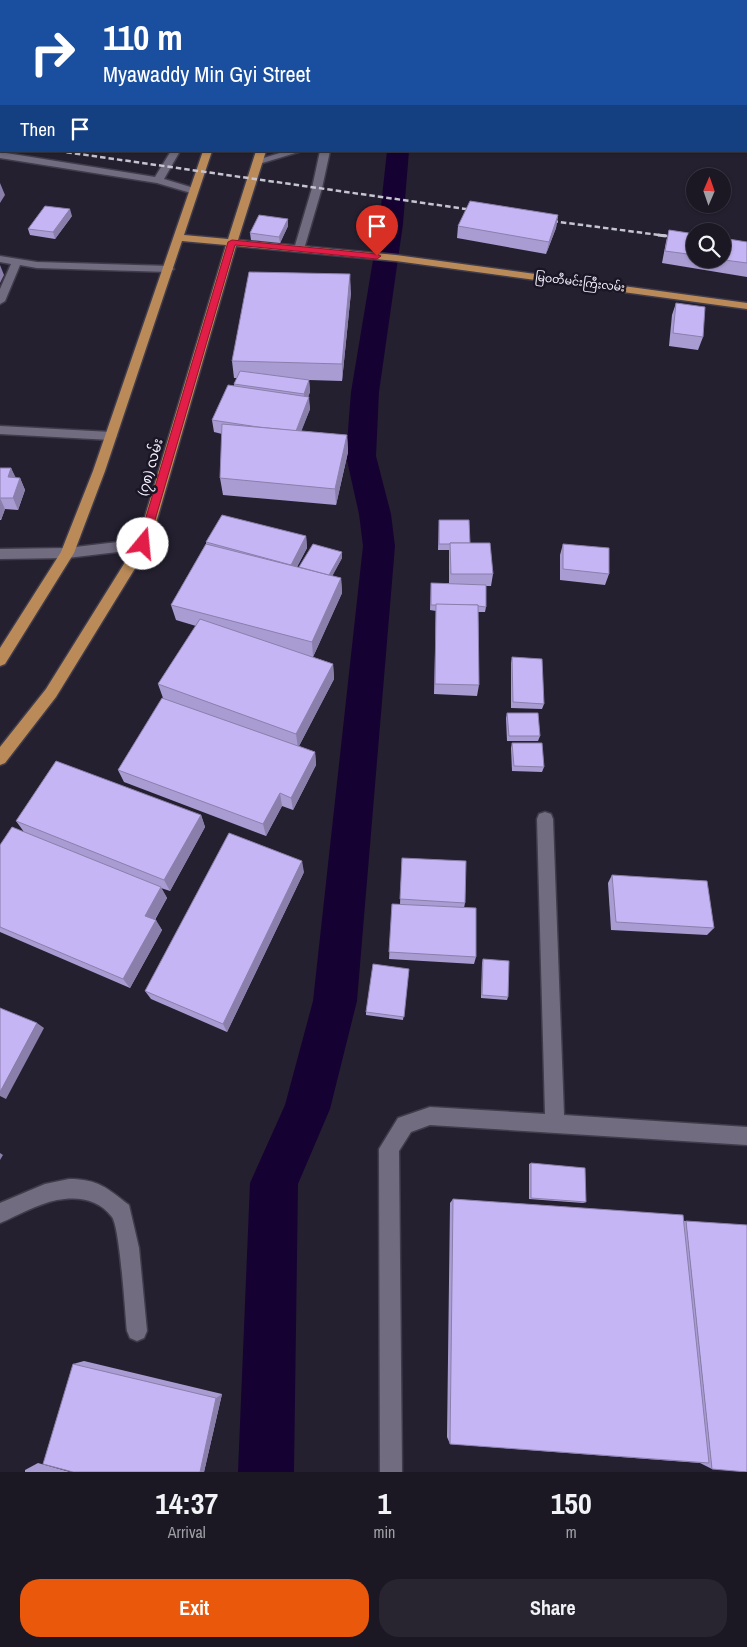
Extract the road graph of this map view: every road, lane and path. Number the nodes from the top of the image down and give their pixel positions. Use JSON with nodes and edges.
{"nodes":[{"id":1,"x":175,"y":152,"type":"edge"},
{"id":2,"x":208,"y":152,"type":"edge"},
{"id":3,"x":290,"y":152,"type":"edge"},
{"id":4,"x":325,"y":152,"type":"edge"},
{"id":5,"x":0,"y":155,"type":"edge"},
{"id":6,"x":260,"y":156,"type":"edge"},
{"id":7,"x":158,"y":180,"type":"junction"},
{"id":8,"x":194,"y":191,"type":"junction"},
{"id":9,"x":179,"y":238,"type":"junction"},
{"id":10,"x":232,"y":242,"type":"junction"},
{"id":11,"x":299,"y":249,"type":"junction"},
{"id":12,"x":0,"y":259,"type":"edge"},
{"id":13,"x":18,"y":261,"type":"junction"},
{"id":14,"x":169,"y":268,"type":"junction"},
{"id":15,"x":0,"y":301,"type":"edge"},
{"id":16,"x":747,"y":306,"type":"edge"},
{"id":17,"x":0,"y":430,"type":"edge"},
{"id":18,"x":111,"y":436,"type":"junction"},
{"id":19,"x":143,"y":544,"type":"junction"},
{"id":20,"x":67,"y":553,"type":"junction"},
{"id":21,"x":0,"y":554,"type":"edge"},
{"id":22,"x":0,"y":660,"type":"edge"},
{"id":23,"x":0,"y":758,"type":"edge"},
{"id":24,"x":546,"y":819,"type":"dead end"},
{"id":25,"x":555,"y":1124,"type":"junction"},
{"id":26,"x":747,"y":1136,"type":"edge"},
{"id":27,"x":0,"y":1213,"type":"edge"},
{"id":28,"x":137,"y":1331,"type":"dead end"},
{"id":29,"x":391,"y":1472,"type":"edge"}],
"edges":[{"from":1,"to":7,"type":"street"},
{"from":2,"to":8,"type":"main road"},
{"from":3,"to":6,"type":"street"},
{"from":4,"to":11,"type":"street"},
{"from":5,"to":7,"type":"street"},
{"from":6,"to":10,"type":"main road","name":"(၇၈) လမ်း"},
{"from":7,"to":8,"type":"street"},
{"from":8,"to":9,"type":"main road"},
{"from":9,"to":10,"type":"main road","name":"မြဝတီမင်းကြီးလမ်း"},
{"from":9,"to":14,"type":"main road"},
{"from":10,"to":11,"type":"main road","name":"မြဝတီမင်းကြီးလမ်း"},
{"from":10,"to":19,"type":"main road","name":"(၇၈) လမ်း"},
{"from":11,"to":16,"type":"main road","name":"မြဝတီမင်းကြီးလမ်း"},
{"from":12,"to":13,"type":"street"},
{"from":13,"to":14,"type":"street"},
{"from":13,"to":15,"type":"street"},
{"from":14,"to":18,"type":"main road"},
{"from":17,"to":18,"type":"street"},
{"from":18,"to":20,"type":"main road"},
{"from":19,"to":20,"type":"street"},
{"from":19,"to":23,"type":"main road","name":"(၇၈) လမ်း"},
{"from":20,"to":21,"type":"street"},
{"from":20,"to":22,"type":"main road"},
{"from":24,"to":25,"type":"street"},
{"from":25,"to":26,"type":"street"},
{"from":25,"to":29,"type":"street"},
{"from":27,"to":28,"type":"street"}]}
